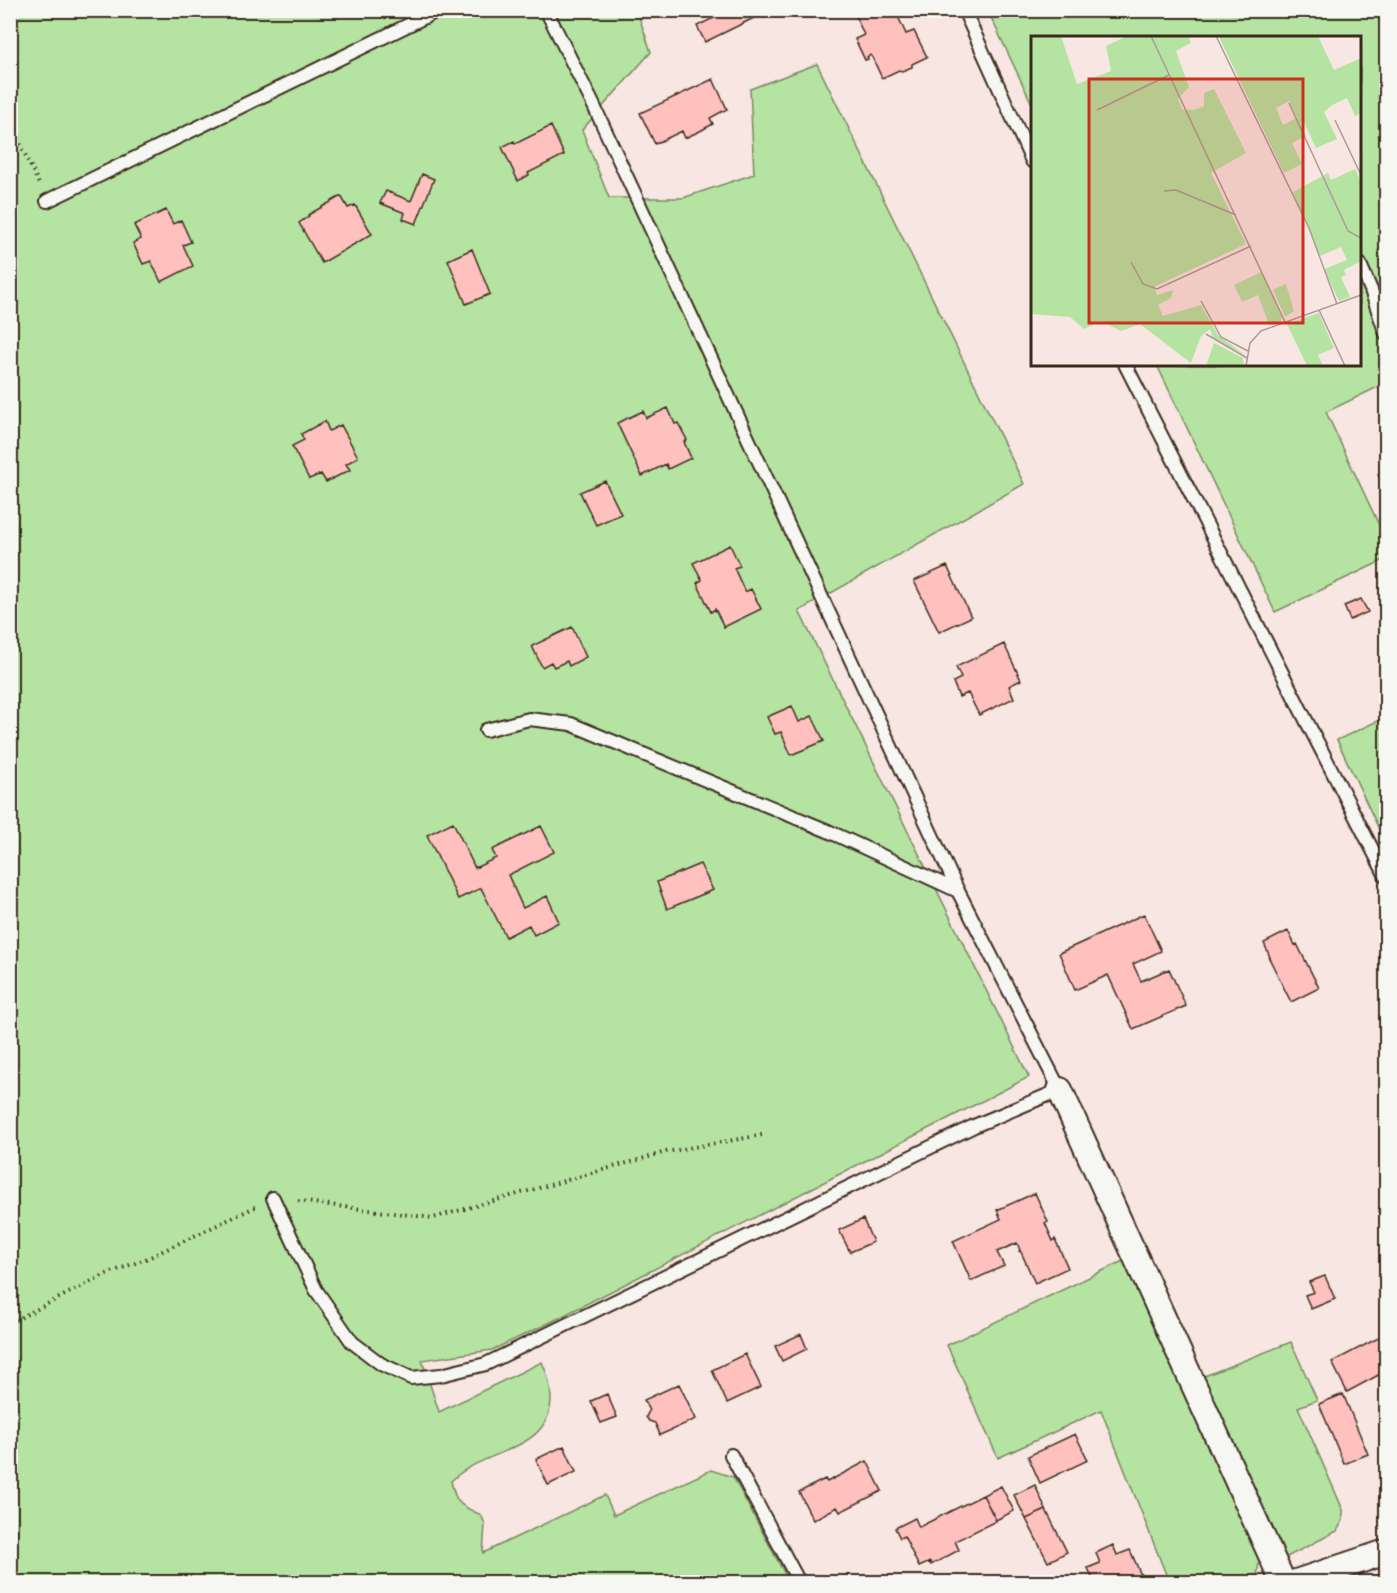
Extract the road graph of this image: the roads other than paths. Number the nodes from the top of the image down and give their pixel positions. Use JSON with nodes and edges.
{"nodes":[{"id":1,"x":439,"y":10,"type":"edge"},
{"id":2,"x":546,"y":10,"type":"edge"},
{"id":3,"x":964,"y":10,"type":"edge"},
{"id":4,"x":1031,"y":159,"type":"edge"},
{"id":5,"x":47,"y":201,"type":"road end"},
{"id":6,"x":1361,"y":268,"type":"edge"},
{"id":7,"x":1386,"y":334,"type":"edge"},
{"id":8,"x":1126,"y":366,"type":"edge"},
{"id":9,"x":486,"y":730,"type":"dead end"},
{"id":10,"x":1386,"y":876,"type":"edge"},
{"id":11,"x":958,"y":891,"type":"junction"},
{"id":12,"x":1060,"y":1089,"type":"junction"},
{"id":13,"x":273,"y":1198,"type":"road end"},
{"id":14,"x":731,"y":1455,"type":"dead end"},
{"id":15,"x":1386,"y":1551,"type":"edge"},
{"id":16,"x":799,"y":1582,"type":"edge"},
{"id":17,"x":1282,"y":1582,"type":"edge"},
{"id":18,"x":1296,"y":1582,"type":"edge"}],
"edges":[{"from":1,"to":5,"type":"lane"},
{"from":2,"to":11,"type":"lane"},
{"from":3,"to":4,"type":"lane"},
{"from":6,"to":7,"type":"lane"},
{"from":8,"to":10,"type":"lane"},
{"from":9,"to":11,"type":"lane"},
{"from":11,"to":12,"type":"lane"},
{"from":12,"to":13,"type":"lane"},
{"from":12,"to":17,"type":"street"},
{"from":14,"to":16,"type":"lane"},
{"from":15,"to":18,"type":"street"}]}
